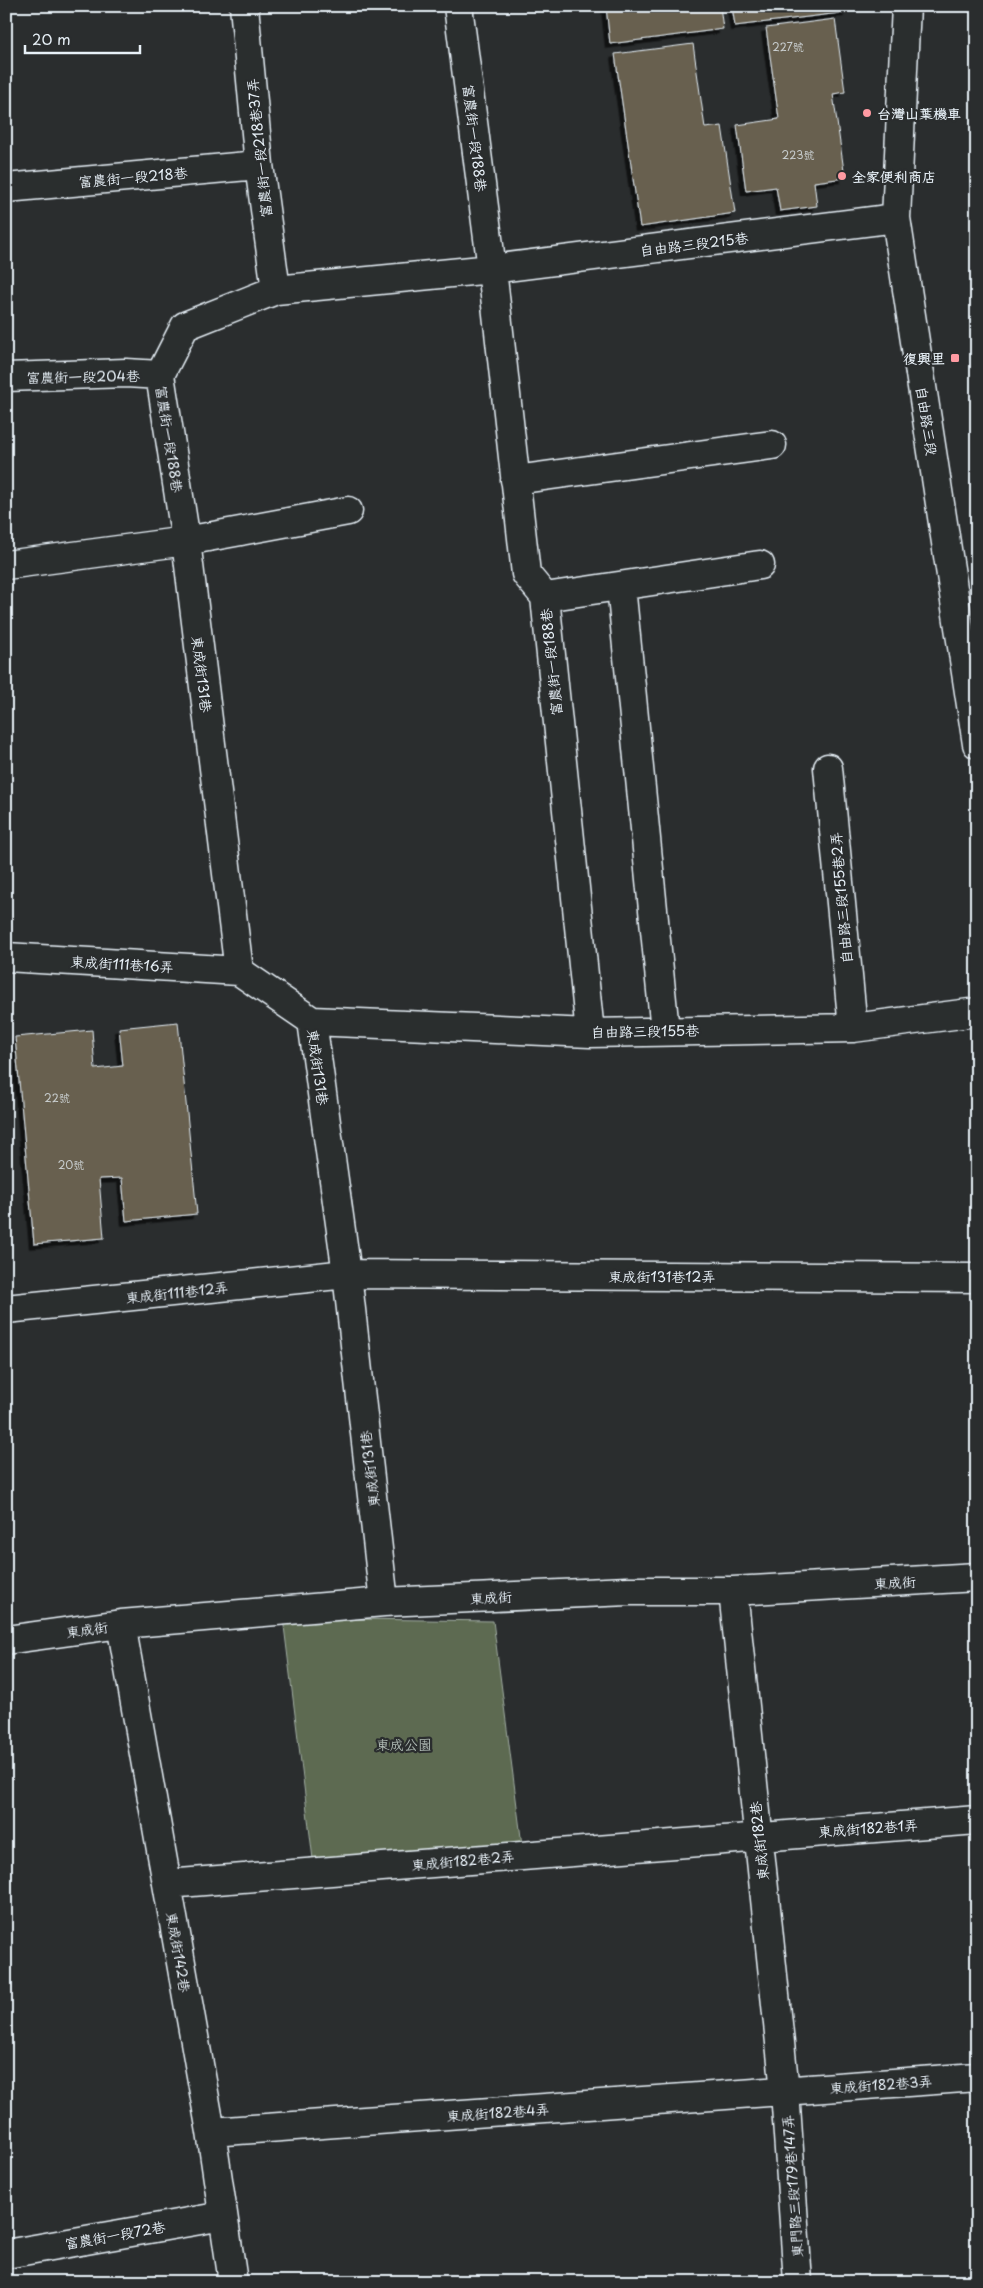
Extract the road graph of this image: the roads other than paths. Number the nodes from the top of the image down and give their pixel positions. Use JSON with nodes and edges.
{"nodes":[{"id":1,"x":244,"y":6,"type":"edge"},
{"id":2,"x":458,"y":6,"type":"edge"},
{"id":3,"x":906,"y":6,"type":"edge"},
{"id":4,"x":259,"y":165,"type":"junction"},
{"id":5,"x":6,"y":188,"type":"edge"},
{"id":6,"x":896,"y":218,"type":"junction"},
{"id":7,"x":492,"y":269,"type":"junction"},
{"id":8,"x":276,"y":290,"type":"junction"},
{"id":9,"x":160,"y":375,"type":"junction"},
{"id":10,"x":6,"y":378,"type":"edge"},
{"id":11,"x":772,"y":445,"type":"dead end"},
{"id":12,"x":515,"y":480,"type":"junction"},
{"id":13,"x":348,"y":511,"type":"dead end"},
{"id":14,"x":186,"y":541,"type":"junction"},
{"id":15,"x":6,"y":565,"type":"edge"},
{"id":16,"x":760,"y":565,"type":"dead end"},
{"id":17,"x":621,"y":586,"type":"junction"},
{"id":18,"x":544,"y":597,"type":"junction"},
{"id":19,"x":977,"y":744,"type":"edge"},
{"id":20,"x":828,"y":768,"type":"dead end"},
{"id":21,"x":6,"y":957,"type":"edge"},
{"id":22,"x":238,"y":971,"type":"junction"},
{"id":23,"x":977,"y":1012,"type":"edge"},
{"id":24,"x":312,"y":1020,"type":"junction"},
{"id":25,"x":853,"y":1028,"type":"junction"},
{"id":26,"x":665,"y":1031,"type":"junction"},
{"id":27,"x":590,"y":1033,"type":"junction"},
{"id":28,"x":347,"y":1274,"type":"junction"},
{"id":29,"x":977,"y":1278,"type":"edge"},
{"id":30,"x":6,"y":1309,"type":"edge"},
{"id":31,"x":977,"y":1577,"type":"edge"},
{"id":32,"x":734,"y":1591,"type":"junction"},
{"id":33,"x":384,"y":1602,"type":"junction"},
{"id":34,"x":121,"y":1624,"type":"junction"},
{"id":35,"x":6,"y":1640,"type":"edge"},
{"id":36,"x":977,"y":1820,"type":"edge"},
{"id":37,"x":759,"y":1837,"type":"junction"},
{"id":38,"x":167,"y":1884,"type":"junction"},
{"id":39,"x":977,"y":2077,"type":"edge"},
{"id":40,"x":785,"y":2091,"type":"junction"},
{"id":41,"x":211,"y":2132,"type":"junction"},
{"id":42,"x":223,"y":2216,"type":"junction"},
{"id":43,"x":6,"y":2254,"type":"edge"},
{"id":44,"x":233,"y":2282,"type":"edge"},
{"id":45,"x":798,"y":2282,"type":"edge"}],
"edges":[{"from":1,"to":4,"type":"street","name":"富農街一段218巷37弄"},
{"from":2,"to":7,"type":"street","name":"富農街一段188巷"},
{"from":3,"to":6,"type":"street","name":"自由路三段"},
{"from":4,"to":5,"type":"street","name":"富農街一段218巷"},
{"from":4,"to":8,"type":"street","name":"富農街一段218巷37弄"},
{"from":6,"to":7,"type":"street","name":"自由路三段215巷"},
{"from":6,"to":19,"type":"street","name":"自由路三段"},
{"from":7,"to":8,"type":"street","name":"富農街一段188巷"},
{"from":7,"to":12,"type":"street","name":"富農街一段188巷"},
{"from":8,"to":9,"type":"street","name":"富農街一段188巷"},
{"from":9,"to":10,"type":"street","name":"富農街一段204巷"},
{"from":9,"to":14,"type":"street","name":"富農街一段188巷"},
{"from":11,"to":12,"type":"street"},
{"from":12,"to":18,"type":"street","name":"富農街一段188巷"},
{"from":13,"to":14,"type":"street"},
{"from":14,"to":15,"type":"street"},
{"from":14,"to":22,"type":"street","name":"東成街131巷"},
{"from":16,"to":17,"type":"street"},
{"from":17,"to":18,"type":"street"},
{"from":17,"to":26,"type":"street"},
{"from":18,"to":27,"type":"street","name":"富農街一段188巷"},
{"from":20,"to":25,"type":"street","name":"自由路三段155巷2弄"},
{"from":21,"to":22,"type":"street","name":"東成街111巷16弄"},
{"from":22,"to":24,"type":"street","name":"東成街131巷"},
{"from":23,"to":25,"type":"street","name":"自由路三段155巷"},
{"from":24,"to":27,"type":"street","name":"自由路三段155巷"},
{"from":24,"to":28,"type":"street","name":"東成街131巷"},
{"from":25,"to":26,"type":"street","name":"自由路三段155巷"},
{"from":26,"to":27,"type":"street","name":"自由路三段155巷"},
{"from":28,"to":29,"type":"street","name":"東成街131巷12弄"},
{"from":28,"to":30,"type":"street","name":"東成街111巷12弄"},
{"from":28,"to":33,"type":"street","name":"東成街131巷"},
{"from":31,"to":32,"type":"street","name":"東成街"},
{"from":32,"to":33,"type":"street","name":"東成街"},
{"from":32,"to":37,"type":"street","name":"東成街182巷"},
{"from":33,"to":34,"type":"street","name":"東成街"},
{"from":34,"to":35,"type":"street","name":"東成街"},
{"from":34,"to":38,"type":"street","name":"東成街142巷"},
{"from":36,"to":37,"type":"street","name":"東成街182巷1弄"},
{"from":37,"to":38,"type":"street","name":"東成街182巷2弄"},
{"from":37,"to":40,"type":"street","name":"東成街182巷"},
{"from":38,"to":41,"type":"street","name":"東成街142巷"},
{"from":39,"to":40,"type":"street","name":"東成街182巷3弄"},
{"from":40,"to":41,"type":"street","name":"東成街182巷4弄"},
{"from":40,"to":45,"type":"street","name":"東門路三段179巷147弄"},
{"from":41,"to":42,"type":"street","name":"東成街142巷"},
{"from":42,"to":43,"type":"street","name":"富農街一段72巷"},
{"from":42,"to":44,"type":"street","name":"東成街142巷"}]}
